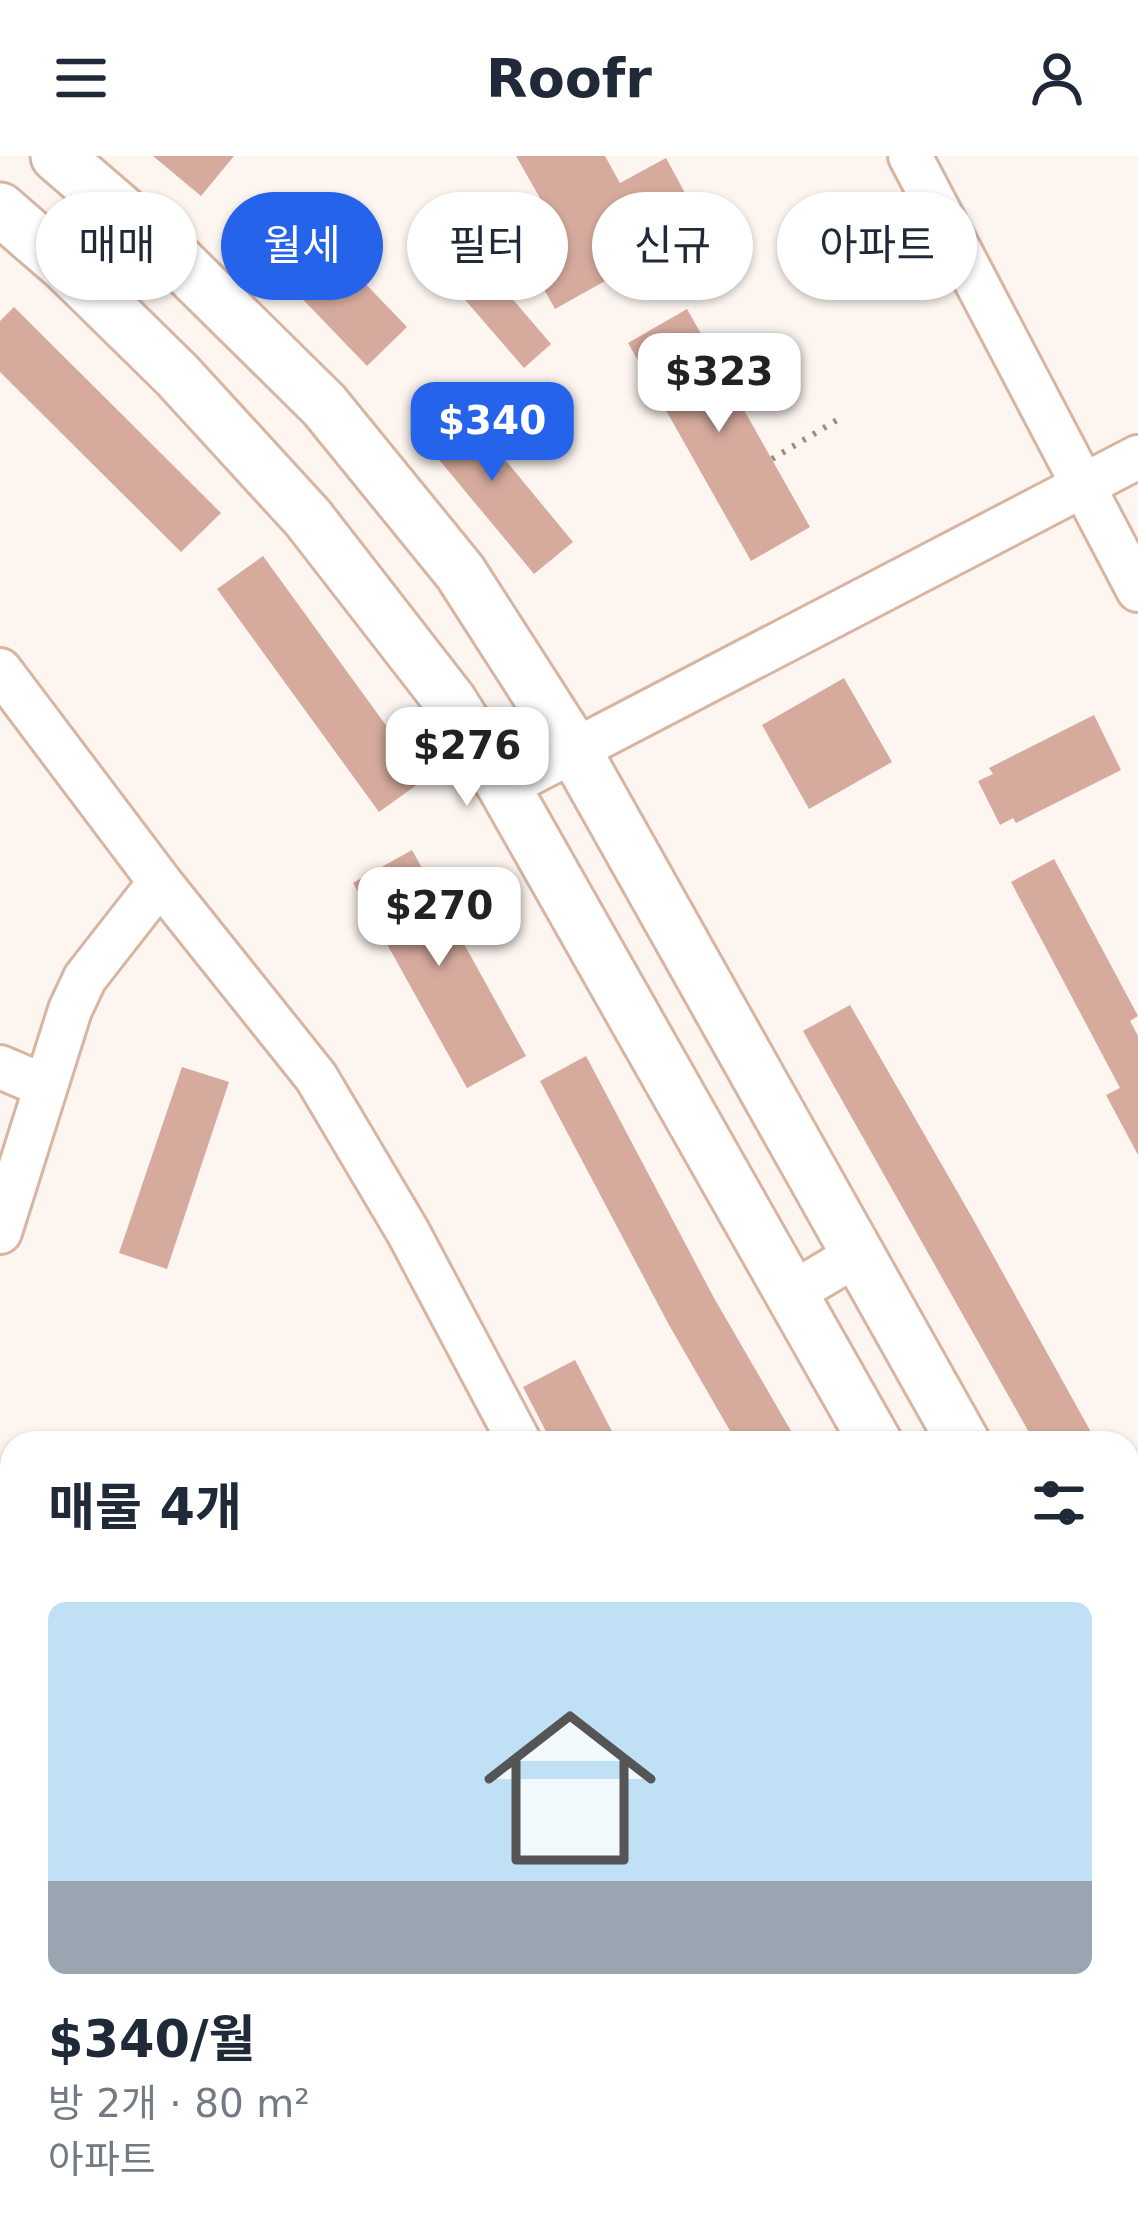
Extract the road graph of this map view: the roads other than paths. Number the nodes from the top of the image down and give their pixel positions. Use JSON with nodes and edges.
{"nodes":[{"id":1,"x":57,"y":156,"type":"edge"},
{"id":2,"x":910,"y":156,"type":"edge"},
{"id":3,"x":0,"y":209,"type":"edge"},
{"id":4,"x":1138,"y":457,"type":"edge"},
{"id":5,"x":1084,"y":485,"type":"junction"},
{"id":6,"x":1138,"y":590,"type":"edge"},
{"id":7,"x":0,"y":670,"type":"edge"},
{"id":8,"x":575,"y":752,"type":"junction"},
{"id":9,"x":504,"y":787,"type":"junction"},
{"id":10,"x":160,"y":882,"type":"junction"},
{"id":11,"x":0,"y":1067,"type":"edge"},
{"id":12,"x":45,"y":1086,"type":"junction"},
{"id":13,"x":0,"y":1232,"type":"edge"},
{"id":14,"x":858,"y":1254,"type":"junction"},
{"id":15,"x":791,"y":1294,"type":"junction"},
{"id":16,"x":514,"y":1431,"type":"edge"},
{"id":17,"x":869,"y":1431,"type":"edge"},
{"id":18,"x":957,"y":1431,"type":"edge"}],
"edges":[{"from":1,"to":8,"type":"main road"},
{"from":2,"to":5,"type":"street"},
{"from":3,"to":9,"type":"main road"},
{"from":4,"to":5,"type":"street"},
{"from":5,"to":6,"type":"street"},
{"from":5,"to":8,"type":"street"},
{"from":7,"to":10,"type":"street"},
{"from":8,"to":9,"type":"street"},
{"from":8,"to":14,"type":"main road"},
{"from":9,"to":15,"type":"main road"},
{"from":10,"to":12,"type":"street"},
{"from":10,"to":16,"type":"street"},
{"from":11,"to":12,"type":"street"},
{"from":12,"to":13,"type":"street"},
{"from":14,"to":15,"type":"street"},
{"from":14,"to":18,"type":"main road"},
{"from":15,"to":17,"type":"main road"}]}
